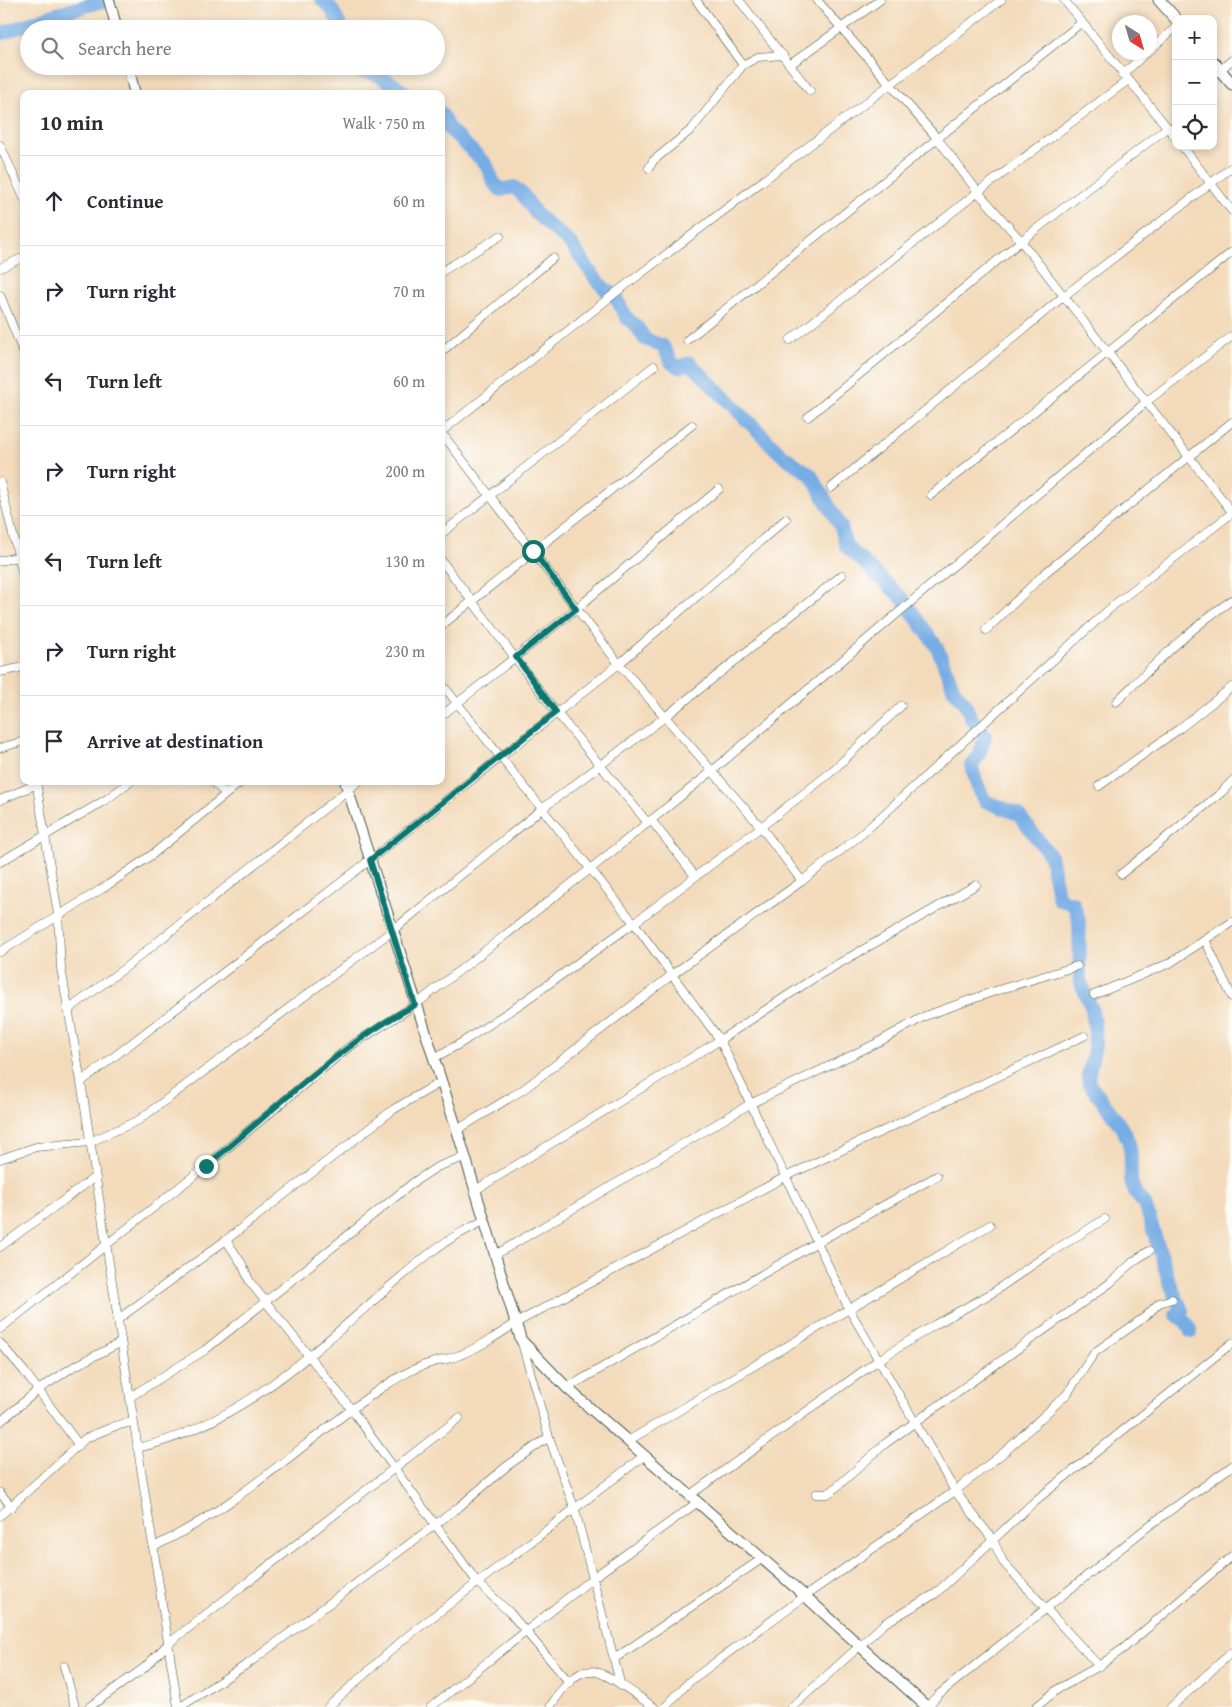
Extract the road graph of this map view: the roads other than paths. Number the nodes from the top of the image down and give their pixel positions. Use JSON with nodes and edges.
{"nodes":[{"id":1,"x":109,"y":0,"type":"edge"},
{"id":2,"x":696,"y":0,"type":"edge"},
{"id":3,"x":739,"y":0,"type":"edge"},
{"id":4,"x":817,"y":0,"type":"edge"},
{"id":5,"x":880,"y":0,"type":"edge"},
{"id":6,"x":1001,"y":0,"type":"edge"},
{"id":7,"x":1064,"y":0,"type":"edge"},
{"id":8,"x":1159,"y":0,"type":"edge"},
{"id":9,"x":1172,"y":15,"type":"edge"},
{"id":10,"x":115,"y":20,"type":"edge"},
{"id":11,"x":1082,"y":22,"type":"junction"},
{"id":12,"x":841,"y":29,"type":"junction"},
{"id":13,"x":1172,"y":30,"type":"edge"},
{"id":14,"x":1157,"y":43,"type":"edge"},
{"id":15,"x":783,"y":55,"type":"junction"},
{"id":16,"x":1140,"y":60,"type":"edge"},
{"id":17,"x":1232,"y":60,"type":"edge"},
{"id":18,"x":791,"y":64,"type":"junction"},
{"id":19,"x":743,"y":65,"type":"junction"},
{"id":20,"x":1217,"y":66,"type":"edge"},
{"id":21,"x":130,"y":75,"type":"edge"},
{"id":22,"x":1125,"y":78,"type":"junction"},
{"id":23,"x":890,"y":84,"type":"junction"},
{"id":24,"x":1232,"y":84,"type":"edge"},
{"id":25,"x":134,"y":90,"type":"edge"},
{"id":26,"x":810,"y":91,"type":"dead end"},
{"id":27,"x":1168,"y":127,"type":"junction"},
{"id":28,"x":1172,"y":132,"type":"edge"},
{"id":29,"x":937,"y":138,"type":"junction"},
{"id":30,"x":0,"y":146,"type":"edge"},
{"id":31,"x":1185,"y":150,"type":"edge"},
{"id":32,"x":1232,"y":167,"type":"edge"},
{"id":33,"x":649,"y":168,"type":"dead end"},
{"id":34,"x":1210,"y":183,"type":"junction"},
{"id":35,"x":20,"y":189,"type":"edge"},
{"id":36,"x":978,"y":192,"type":"junction"},
{"id":37,"x":1232,"y":211,"type":"edge"},
{"id":38,"x":500,"y":236,"type":"dead end"},
{"id":39,"x":1021,"y":241,"type":"junction"},
{"id":40,"x":1232,"y":252,"type":"edge"},
{"id":41,"x":553,"y":258,"type":"dead end"},
{"id":42,"x":20,"y":259,"type":"edge"},
{"id":43,"x":0,"y":268,"type":"edge"},
{"id":44,"x":445,"y":270,"type":"edge"},
{"id":45,"x":0,"y":295,"type":"edge"},
{"id":46,"x":1064,"y":296,"type":"junction"},
{"id":47,"x":1232,"y":336,"type":"edge"},
{"id":48,"x":687,"y":340,"type":"dead end"},
{"id":49,"x":790,"y":340,"type":"dead end"},
{"id":50,"x":20,"y":344,"type":"edge"},
{"id":51,"x":445,"y":349,"type":"edge"},
{"id":52,"x":1106,"y":352,"type":"junction"},
{"id":53,"x":654,"y":366,"type":"dead end"},
{"id":54,"x":1146,"y":402,"type":"junction"},
{"id":55,"x":808,"y":417,"type":"dead end"},
{"id":56,"x":1232,"y":422,"type":"edge"},
{"id":57,"x":692,"y":425,"type":"dead end"},
{"id":58,"x":445,"y":429,"type":"edge"},
{"id":59,"x":445,"y":437,"type":"edge"},
{"id":60,"x":1188,"y":456,"type":"junction"},
{"id":61,"x":0,"y":482,"type":"edge"},
{"id":62,"x":831,"y":488,"type":"dead end"},
{"id":63,"x":719,"y":489,"type":"dead end"},
{"id":64,"x":931,"y":495,"type":"dead end"},
{"id":65,"x":489,"y":497,"type":"junction"},
{"id":66,"x":1232,"y":512,"type":"edge"},
{"id":67,"x":786,"y":519,"type":"dead end"},
{"id":68,"x":445,"y":531,"type":"edge"},
{"id":69,"x":533,"y":551,"type":"junction"},
{"id":70,"x":17,"y":557,"type":"junction"},
{"id":71,"x":0,"y":561,"type":"edge"},
{"id":72,"x":445,"y":565,"type":"edge"},
{"id":73,"x":20,"y":566,"type":"edge"},
{"id":74,"x":842,"y":575,"type":"dead end"},
{"id":75,"x":472,"y":600,"type":"junction"},
{"id":76,"x":1232,"y":600,"type":"edge"},
{"id":77,"x":576,"y":609,"type":"junction"},
{"id":78,"x":445,"y":623,"type":"edge"},
{"id":79,"x":986,"y":630,"type":"dead end"},
{"id":80,"x":516,"y":657,"type":"junction"},
{"id":81,"x":619,"y":664,"type":"junction"},
{"id":82,"x":20,"y":668,"type":"edge"},
{"id":83,"x":0,"y":672,"type":"edge"},
{"id":84,"x":1232,"y":687,"type":"edge"},
{"id":85,"x":445,"y":688,"type":"edge"},
{"id":86,"x":1116,"y":702,"type":"dead end"},
{"id":87,"x":457,"y":703,"type":"junction"},
{"id":88,"x":901,"y":706,"type":"dead end"},
{"id":89,"x":556,"y":712,"type":"junction"},
{"id":90,"x":445,"y":713,"type":"edge"},
{"id":91,"x":665,"y":717,"type":"junction"},
{"id":92,"x":20,"y":742,"type":"edge"},
{"id":93,"x":0,"y":748,"type":"edge"},
{"id":94,"x":501,"y":755,"type":"junction"},
{"id":95,"x":600,"y":763,"type":"junction"},
{"id":96,"x":711,"y":772,"type":"junction"},
{"id":97,"x":1232,"y":782,"type":"edge"},
{"id":98,"x":31,"y":785,"type":"edge"},
{"id":99,"x":37,"y":785,"type":"edge"},
{"id":100,"x":126,"y":785,"type":"edge"},
{"id":101,"x":216,"y":785,"type":"edge"},
{"id":102,"x":236,"y":785,"type":"edge"},
{"id":103,"x":346,"y":786,"type":"edge"},
{"id":104,"x":1099,"y":786,"type":"dead end"},
{"id":105,"x":225,"y":793,"type":"junction"},
{"id":106,"x":0,"y":800,"type":"edge"},
{"id":107,"x":542,"y":808,"type":"junction"},
{"id":108,"x":649,"y":822,"type":"junction"},
{"id":109,"x":761,"y":827,"type":"junction"},
{"id":110,"x":44,"y":834,"type":"junction"},
{"id":111,"x":370,"y":860,"type":"junction"},
{"id":112,"x":0,"y":862,"type":"edge"},
{"id":113,"x":590,"y":870,"type":"junction"},
{"id":114,"x":1121,"y":874,"type":"dead end"},
{"id":115,"x":695,"y":876,"type":"junction"},
{"id":116,"x":802,"y":881,"type":"junction"},
{"id":117,"x":976,"y":885,"type":"dead end"},
{"id":118,"x":58,"y":914,"type":"junction"},
{"id":119,"x":1232,"y":922,"type":"edge"},
{"id":120,"x":634,"y":923,"type":"junction"},
{"id":121,"x":392,"y":931,"type":"junction"},
{"id":122,"x":1206,"y":942,"type":"junction"},
{"id":123,"x":0,"y":952,"type":"edge"},
{"id":124,"x":1077,"y":966,"type":"dead end"},
{"id":125,"x":673,"y":974,"type":"junction"},
{"id":126,"x":1094,"y":994,"type":"dead end"},
{"id":127,"x":1232,"y":997,"type":"edge"},
{"id":128,"x":415,"y":1005,"type":"junction"},
{"id":129,"x":68,"y":1010,"type":"junction"},
{"id":130,"x":1084,"y":1036,"type":"dead end"},
{"id":131,"x":720,"y":1040,"type":"junction"},
{"id":132,"x":434,"y":1058,"type":"junction"},
{"id":133,"x":81,"y":1082,"type":"junction"},
{"id":134,"x":442,"y":1082,"type":"junction"},
{"id":135,"x":750,"y":1104,"type":"junction"},
{"id":136,"x":457,"y":1130,"type":"junction"},
{"id":137,"x":90,"y":1142,"type":"junction"},
{"id":138,"x":464,"y":1157,"type":"junction"},
{"id":139,"x":0,"y":1160,"type":"edge"},
{"id":140,"x":937,"y":1176,"type":"dead end"},
{"id":141,"x":95,"y":1177,"type":"junction"},
{"id":142,"x":785,"y":1177,"type":"junction"},
{"id":143,"x":474,"y":1191,"type":"junction"},
{"id":144,"x":1105,"y":1219,"type":"dead end"},
{"id":145,"x":484,"y":1221,"type":"junction"},
{"id":146,"x":990,"y":1225,"type":"dead end"},
{"id":147,"x":226,"y":1240,"type":"junction"},
{"id":148,"x":816,"y":1244,"type":"junction"},
{"id":149,"x":0,"y":1246,"type":"edge"},
{"id":150,"x":106,"y":1247,"type":"junction"},
{"id":151,"x":1149,"y":1251,"type":"dead end"},
{"id":152,"x":495,"y":1255,"type":"junction"},
{"id":153,"x":1172,"y":1299,"type":"dead end"},
{"id":154,"x":267,"y":1301,"type":"junction"},
{"id":155,"x":849,"y":1309,"type":"junction"},
{"id":156,"x":117,"y":1320,"type":"junction"},
{"id":157,"x":516,"y":1323,"type":"junction"},
{"id":158,"x":0,"y":1329,"type":"edge"},
{"id":159,"x":520,"y":1340,"type":"junction"},
{"id":160,"x":0,"y":1343,"type":"edge"},
{"id":161,"x":120,"y":1343,"type":"junction"},
{"id":162,"x":1232,"y":1343,"type":"edge"},
{"id":163,"x":309,"y":1355,"type":"junction"},
{"id":164,"x":877,"y":1361,"type":"junction"},
{"id":165,"x":567,"y":1388,"type":"junction"},
{"id":166,"x":38,"y":1390,"type":"junction"},
{"id":167,"x":130,"y":1397,"type":"junction"},
{"id":168,"x":352,"y":1410,"type":"junction"},
{"id":169,"x":458,"y":1418,"type":"dead end"},
{"id":170,"x":915,"y":1421,"type":"junction"},
{"id":171,"x":0,"y":1422,"type":"edge"},
{"id":172,"x":132,"y":1422,"type":"junction"},
{"id":173,"x":549,"y":1437,"type":"junction"},
{"id":174,"x":628,"y":1440,"type":"junction"},
{"id":175,"x":78,"y":1444,"type":"junction"},
{"id":176,"x":137,"y":1448,"type":"junction"},
{"id":177,"x":645,"y":1455,"type":"junction"},
{"id":178,"x":1232,"y":1466,"type":"edge"},
{"id":179,"x":394,"y":1469,"type":"junction"},
{"id":180,"x":955,"y":1491,"type":"junction"},
{"id":181,"x":0,"y":1493,"type":"edge"},
{"id":182,"x":816,"y":1494,"type":"dead end"},
{"id":183,"x":694,"y":1498,"type":"junction"},
{"id":184,"x":12,"y":1507,"type":"junction"},
{"id":185,"x":575,"y":1510,"type":"junction"},
{"id":186,"x":0,"y":1516,"type":"edge"},
{"id":187,"x":436,"y":1523,"type":"junction"},
{"id":188,"x":993,"y":1540,"type":"junction"},
{"id":189,"x":153,"y":1547,"type":"junction"},
{"id":190,"x":1232,"y":1556,"type":"edge"},
{"id":191,"x":762,"y":1558,"type":"junction"},
{"id":192,"x":594,"y":1577,"type":"junction"},
{"id":193,"x":477,"y":1582,"type":"junction"},
{"id":194,"x":804,"y":1596,"type":"junction"},
{"id":195,"x":1046,"y":1610,"type":"junction"},
{"id":196,"x":526,"y":1632,"type":"junction"},
{"id":197,"x":169,"y":1643,"type":"junction"},
{"id":198,"x":860,"y":1647,"type":"junction"},
{"id":199,"x":1232,"y":1652,"type":"edge"},
{"id":200,"x":614,"y":1659,"type":"junction"},
{"id":201,"x":64,"y":1666,"type":"dead end"},
{"id":202,"x":1099,"y":1666,"type":"junction"},
{"id":203,"x":570,"y":1683,"type":"junction"},
{"id":204,"x":621,"y":1686,"type":"junction"},
{"id":205,"x":556,"y":1698,"type":"junction"},
{"id":206,"x":75,"y":1707,"type":"edge"},
{"id":207,"x":89,"y":1707,"type":"edge"},
{"id":208,"x":179,"y":1707,"type":"edge"},
{"id":209,"x":328,"y":1707,"type":"edge"},
{"id":210,"x":431,"y":1707,"type":"edge"},
{"id":211,"x":544,"y":1707,"type":"edge"},
{"id":212,"x":550,"y":1707,"type":"edge"},
{"id":213,"x":654,"y":1707,"type":"edge"},
{"id":214,"x":665,"y":1707,"type":"edge"},
{"id":215,"x":792,"y":1707,"type":"edge"},
{"id":216,"x":927,"y":1707,"type":"edge"},
{"id":217,"x":1036,"y":1707,"type":"edge"},
{"id":218,"x":1171,"y":1707,"type":"edge"}],
"edges":[{"from":1,"to":10,"type":"street"},
{"from":2,"to":19,"type":"street"},
{"from":3,"to":15,"type":"street"},
{"from":4,"to":12,"type":"street"},
{"from":5,"to":12,"type":"street"},
{"from":6,"to":23,"type":"street"},
{"from":7,"to":11,"type":"street"},
{"from":8,"to":9,"type":"main road"},
{"from":11,"to":22,"type":"street"},
{"from":11,"to":29,"type":"street"},
{"from":12,"to":18,"type":"street"},
{"from":12,"to":23,"type":"street"},
{"from":13,"to":14,"type":"street"},
{"from":15,"to":18,"type":"street"},
{"from":15,"to":19,"type":"street"},
{"from":16,"to":22,"type":"street"},
{"from":17,"to":20,"type":"street"},
{"from":18,"to":26,"type":"street"},
{"from":19,"to":33,"type":"street"},
{"from":20,"to":24,"type":"main road"},
{"from":21,"to":25,"type":"street"},
{"from":22,"to":27,"type":"street"},
{"from":22,"to":36,"type":"street"},
{"from":23,"to":29,"type":"street"},
{"from":23,"to":58,"type":"street"},
{"from":27,"to":28,"type":"street"},
{"from":27,"to":39,"type":"street"},
{"from":29,"to":36,"type":"street"},
{"from":29,"to":48,"type":"street"},
{"from":30,"to":35,"type":"street"},
{"from":31,"to":34,"type":"street"},
{"from":32,"to":34,"type":"street"},
{"from":34,"to":37,"type":"street"},
{"from":34,"to":46,"type":"street"},
{"from":36,"to":39,"type":"street"},
{"from":36,"to":49,"type":"street"},
{"from":38,"to":44,"type":"street"},
{"from":39,"to":46,"type":"street"},
{"from":39,"to":55,"type":"street"},
{"from":40,"to":52,"type":"street"},
{"from":41,"to":51,"type":"street"},
{"from":42,"to":43,"type":"street"},
{"from":45,"to":50,"type":"street"},
{"from":46,"to":52,"type":"street"},
{"from":46,"to":62,"type":"street"},
{"from":47,"to":54,"type":"street"},
{"from":52,"to":54,"type":"street"},
{"from":52,"to":64,"type":"street"},
{"from":53,"to":65,"type":"street"},
{"from":54,"to":60,"type":"street"},
{"from":54,"to":96,"type":"street"},
{"from":56,"to":60,"type":"street"},
{"from":57,"to":69,"type":"street"},
{"from":59,"to":65,"type":"street"},
{"from":60,"to":66,"type":"street"},
{"from":60,"to":79,"type":"street"},
{"from":61,"to":70,"type":"street"},
{"from":63,"to":77,"type":"street"},
{"from":65,"to":68,"type":"street"},
{"from":65,"to":69,"type":"street"},
{"from":66,"to":116,"type":"street"},
{"from":67,"to":81,"type":"street"},
{"from":69,"to":75,"type":"street"},
{"from":69,"to":77,"type":"street"},
{"from":70,"to":71,"type":"street"},
{"from":70,"to":73,"type":"street"},
{"from":72,"to":75,"type":"street"},
{"from":74,"to":91,"type":"street"},
{"from":75,"to":78,"type":"street"},
{"from":75,"to":80,"type":"street"},
{"from":76,"to":86,"type":"street"},
{"from":77,"to":80,"type":"street"},
{"from":77,"to":81,"type":"street"},
{"from":80,"to":87,"type":"street"},
{"from":80,"to":89,"type":"street"},
{"from":81,"to":89,"type":"street"},
{"from":81,"to":91,"type":"street"},
{"from":82,"to":83,"type":"street"},
{"from":84,"to":104,"type":"street"},
{"from":85,"to":87,"type":"street"},
{"from":87,"to":90,"type":"street"},
{"from":87,"to":94,"type":"street"},
{"from":88,"to":109,"type":"street"},
{"from":89,"to":94,"type":"street"},
{"from":89,"to":95,"type":"street"},
{"from":91,"to":95,"type":"street"},
{"from":91,"to":96,"type":"street"},
{"from":92,"to":93,"type":"street"},
{"from":94,"to":107,"type":"street"},
{"from":94,"to":111,"type":"street"},
{"from":95,"to":107,"type":"street"},
{"from":95,"to":108,"type":"street"},
{"from":96,"to":108,"type":"street"},
{"from":96,"to":109,"type":"street"},
{"from":97,"to":114,"type":"street"},
{"from":98,"to":106,"type":"street"},
{"from":99,"to":110,"type":"street"},
{"from":100,"to":110,"type":"street"},
{"from":101,"to":105,"type":"street"},
{"from":102,"to":105,"type":"street"},
{"from":103,"to":111,"type":"street"},
{"from":103,"to":129,"type":"street"},
{"from":105,"to":118,"type":"street"},
{"from":107,"to":113,"type":"street"},
{"from":107,"to":121,"type":"street"},
{"from":108,"to":113,"type":"street"},
{"from":108,"to":115,"type":"street"},
{"from":109,"to":115,"type":"street"},
{"from":109,"to":116,"type":"street"},
{"from":110,"to":112,"type":"street"},
{"from":110,"to":118,"type":"street"},
{"from":111,"to":121,"type":"street"},
{"from":111,"to":133,"type":"street"},
{"from":113,"to":120,"type":"street"},
{"from":113,"to":128,"type":"street"},
{"from":115,"to":120,"type":"street"},
{"from":116,"to":125,"type":"street"},
{"from":117,"to":131,"type":"street"},
{"from":118,"to":123,"type":"street"},
{"from":118,"to":129,"type":"street"},
{"from":119,"to":122,"type":"street"},
{"from":120,"to":125,"type":"street"},
{"from":120,"to":132,"type":"street"},
{"from":121,"to":128,"type":"street"},
{"from":121,"to":137,"type":"street"},
{"from":122,"to":126,"type":"street"},
{"from":122,"to":127,"type":"street"},
{"from":124,"to":135,"type":"street"},
{"from":125,"to":131,"type":"street"},
{"from":125,"to":136,"type":"street"},
{"from":128,"to":132,"type":"street"},
{"from":128,"to":150,"type":"street"},
{"from":129,"to":133,"type":"street"},
{"from":130,"to":142,"type":"street"},
{"from":131,"to":135,"type":"street"},
{"from":131,"to":143,"type":"street"},
{"from":132,"to":134,"type":"street"},
{"from":133,"to":137,"type":"street"},
{"from":134,"to":136,"type":"street"},
{"from":134,"to":147,"type":"street"},
{"from":135,"to":142,"type":"street"},
{"from":135,"to":152,"type":"street"},
{"from":136,"to":138,"type":"street"},
{"from":137,"to":139,"type":"street"},
{"from":137,"to":141,"type":"street"},
{"from":138,"to":143,"type":"street"},
{"from":138,"to":154,"type":"street"},
{"from":140,"to":148,"type":"street"},
{"from":141,"to":149,"type":"street"},
{"from":141,"to":150,"type":"street"},
{"from":142,"to":148,"type":"street"},
{"from":142,"to":157,"type":"street"},
{"from":143,"to":145,"type":"street"},
{"from":144,"to":164,"type":"street"},
{"from":145,"to":152,"type":"street"},
{"from":145,"to":163,"type":"street"},
{"from":146,"to":155,"type":"street"},
{"from":147,"to":154,"type":"street"},
{"from":147,"to":156,"type":"street"},
{"from":148,"to":155,"type":"street"},
{"from":148,"to":165,"type":"street"},
{"from":150,"to":156,"type":"street"},
{"from":150,"to":158,"type":"street"},
{"from":151,"to":170,"type":"street"},
{"from":152,"to":157,"type":"street"},
{"from":153,"to":180,"type":"street"},
{"from":154,"to":163,"type":"street"},
{"from":154,"to":167,"type":"street"},
{"from":155,"to":164,"type":"street"},
{"from":155,"to":174,"type":"street"},
{"from":156,"to":161,"type":"street"},
{"from":157,"to":159,"type":"street"},
{"from":157,"to":168,"type":"street"},
{"from":159,"to":165,"type":"street"},
{"from":159,"to":173,"type":"street"},
{"from":160,"to":166,"type":"street"},
{"from":161,"to":166,"type":"street"},
{"from":161,"to":167,"type":"street"},
{"from":162,"to":188,"type":"street"},
{"from":163,"to":168,"type":"street"},
{"from":163,"to":176,"type":"street"},
{"from":164,"to":170,"type":"street"},
{"from":164,"to":183,"type":"street"},
{"from":165,"to":174,"type":"street"},
{"from":166,"to":171,"type":"street"},
{"from":166,"to":175,"type":"street"},
{"from":167,"to":172,"type":"street"},
{"from":168,"to":179,"type":"street"},
{"from":168,"to":189,"type":"street"},
{"from":169,"to":179,"type":"street"},
{"from":170,"to":180,"type":"street"},
{"from":170,"to":182,"type":"street"},
{"from":172,"to":175,"type":"street"},
{"from":172,"to":176,"type":"street"},
{"from":173,"to":185,"type":"street"},
{"from":173,"to":187,"type":"street"},
{"from":174,"to":177,"type":"street"},
{"from":175,"to":184,"type":"street"},
{"from":176,"to":189,"type":"street"},
{"from":177,"to":183,"type":"street"},
{"from":177,"to":185,"type":"street"},
{"from":178,"to":195,"type":"street"},
{"from":179,"to":187,"type":"street"},
{"from":179,"to":197,"type":"street"},
{"from":180,"to":188,"type":"street"},
{"from":180,"to":194,"type":"street"},
{"from":181,"to":184,"type":"street"},
{"from":183,"to":191,"type":"street"},
{"from":183,"to":192,"type":"street"},
{"from":184,"to":186,"type":"street"},
{"from":185,"to":192,"type":"street"},
{"from":185,"to":193,"type":"street"},
{"from":187,"to":193,"type":"street"},
{"from":187,"to":208,"type":"street"},
{"from":188,"to":195,"type":"street"},
{"from":188,"to":198,"type":"street"},
{"from":189,"to":197,"type":"street"},
{"from":190,"to":202,"type":"street"},
{"from":191,"to":194,"type":"street"},
{"from":191,"to":200,"type":"street"},
{"from":192,"to":196,"type":"street"},
{"from":192,"to":200,"type":"street"},
{"from":193,"to":196,"type":"street"},
{"from":193,"to":209,"type":"street"},
{"from":194,"to":198,"type":"street"},
{"from":194,"to":214,"type":"street"},
{"from":195,"to":202,"type":"street"},
{"from":195,"to":216,"type":"street"},
{"from":196,"to":203,"type":"street"},
{"from":196,"to":210,"type":"street"},
{"from":197,"to":207,"type":"street"},
{"from":197,"to":208,"type":"street"},
{"from":198,"to":215,"type":"street"},
{"from":198,"to":216,"type":"street"},
{"from":199,"to":218,"type":"street"},
{"from":200,"to":204,"type":"street"},
{"from":201,"to":206,"type":"street"},
{"from":202,"to":217,"type":"street"},
{"from":203,"to":204,"type":"street"},
{"from":203,"to":205,"type":"street"},
{"from":204,"to":213,"type":"street"},
{"from":205,"to":211,"type":"street"},
{"from":205,"to":212,"type":"street"}]}
